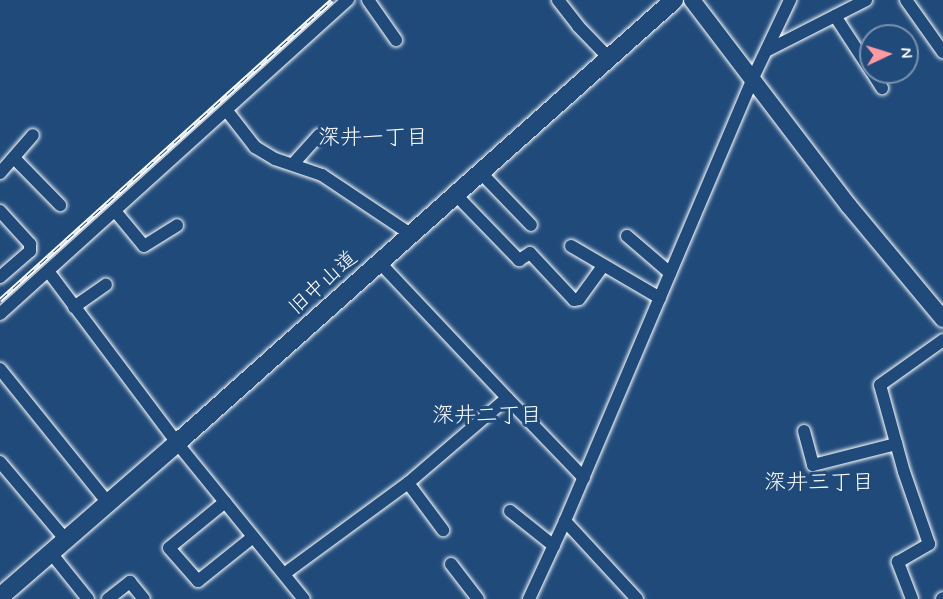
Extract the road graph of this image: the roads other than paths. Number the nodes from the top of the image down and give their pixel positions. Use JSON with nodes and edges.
{"nodes":[{"id":1,"x":348,"y":0,"type":"edge"},
{"id":2,"x":368,"y":0,"type":"edge"},
{"id":3,"x":558,"y":0,"type":"edge"},
{"id":4,"x":674,"y":0,"type":"edge"},
{"id":5,"x":692,"y":0,"type":"edge"},
{"id":6,"x":790,"y":0,"type":"edge"},
{"id":7,"x":866,"y":0,"type":"edge"},
{"id":8,"x":906,"y":0,"type":"edge"},
{"id":9,"x":834,"y":16,"type":"junction"},
{"id":10,"x":396,"y":40,"type":"dead end"},
{"id":11,"x":942,"y":47,"type":"edge"},
{"id":12,"x":768,"y":50,"type":"junction"},
{"id":13,"x":859,"y":54,"type":"edge"},
{"id":14,"x":609,"y":58,"type":"junction"},
{"id":15,"x":752,"y":80,"type":"junction"},
{"id":16,"x":879,"y":84,"type":"edge"},
{"id":17,"x":882,"y":88,"type":"dead end"},
{"id":18,"x":227,"y":111,"type":"junction"},
{"id":19,"x":33,"y":135,"type":"dead end"},
{"id":20,"x":319,"y":135,"type":"dead end"},
{"id":21,"x":14,"y":158,"type":"junction"},
{"id":22,"x":293,"y":164,"type":"junction"},
{"id":23,"x":0,"y":173,"type":"edge"},
{"id":24,"x":481,"y":173,"type":"junction"},
{"id":25,"x":456,"y":195,"type":"junction"},
{"id":26,"x":60,"y":205,"type":"dead end"},
{"id":27,"x":0,"y":211,"type":"edge"},
{"id":28,"x":115,"y":211,"type":"junction"},
{"id":29,"x":177,"y":225,"type":"dead end"},
{"id":30,"x":531,"y":225,"type":"dead end"},
{"id":31,"x":412,"y":235,"type":"junction"},
{"id":32,"x":627,"y":236,"type":"dead end"},
{"id":33,"x":571,"y":246,"type":"dead end"},
{"id":34,"x":380,"y":263,"type":"junction"},
{"id":35,"x":602,"y":267,"type":"junction"},
{"id":36,"x":48,"y":271,"type":"junction"},
{"id":37,"x":670,"y":273,"type":"junction"},
{"id":38,"x":0,"y":277,"type":"edge"},
{"id":39,"x":106,"y":285,"type":"dead end"},
{"id":40,"x":660,"y":298,"type":"junction"},
{"id":41,"x":74,"y":307,"type":"junction"},
{"id":42,"x":0,"y":314,"type":"edge"},
{"id":43,"x":943,"y":319,"type":"edge"},
{"id":44,"x":943,"y":340,"type":"edge"},
{"id":45,"x":0,"y":369,"type":"edge"},
{"id":46,"x":507,"y":398,"type":"junction"},
{"id":47,"x":804,"y":431,"type":"dead end"},
{"id":48,"x":177,"y":443,"type":"junction"},
{"id":49,"x":896,"y":444,"type":"junction"},
{"id":50,"x":0,"y":462,"type":"edge"},
{"id":51,"x":584,"y":478,"type":"junction"},
{"id":52,"x":408,"y":483,"type":"junction"},
{"id":53,"x":225,"y":502,"type":"junction"},
{"id":54,"x":108,"y":503,"type":"junction"},
{"id":55,"x":510,"y":511,"type":"dead end"},
{"id":56,"x":566,"y":521,"type":"junction"},
{"id":57,"x":443,"y":530,"type":"dead end"},
{"id":58,"x":254,"y":537,"type":"junction"},
{"id":59,"x":66,"y":540,"type":"junction"},
{"id":60,"x":554,"y":546,"type":"junction"},
{"id":61,"x":51,"y":553,"type":"junction"},
{"id":62,"x":451,"y":564,"type":"dead end"},
{"id":63,"x":284,"y":574,"type":"junction"},
{"id":64,"x":2,"y":590,"type":"edge"},
{"id":65,"x":88,"y":599,"type":"edge"},
{"id":66,"x":108,"y":599,"type":"edge"},
{"id":67,"x":144,"y":599,"type":"edge"},
{"id":68,"x":304,"y":599,"type":"edge"},
{"id":69,"x":478,"y":599,"type":"edge"},
{"id":70,"x":529,"y":599,"type":"edge"},
{"id":71,"x":637,"y":599,"type":"edge"},
{"id":72,"x":912,"y":599,"type":"edge"}],
"edges":[{"from":1,"to":18,"type":"street"},
{"from":2,"to":10,"type":"street"},
{"from":3,"to":14,"type":"street"},
{"from":4,"to":14,"type":"main road","name":"旧中山道"},
{"from":5,"to":15,"type":"street"},
{"from":6,"to":12,"type":"street"},
{"from":7,"to":9,"type":"street"},
{"from":8,"to":11,"type":"street"},
{"from":9,"to":12,"type":"street"},
{"from":9,"to":13,"type":"street"},
{"from":12,"to":15,"type":"street"},
{"from":14,"to":24,"type":"main road","name":"旧中山道"},
{"from":15,"to":37,"type":"street"},
{"from":15,"to":43,"type":"street"},
{"from":16,"to":17,"type":"street"},
{"from":18,"to":22,"type":"street"},
{"from":18,"to":28,"type":"street"},
{"from":19,"to":21,"type":"street"},
{"from":20,"to":22,"type":"street"},
{"from":21,"to":23,"type":"street"},
{"from":21,"to":26,"type":"street"},
{"from":22,"to":31,"type":"street"},
{"from":24,"to":25,"type":"main road","name":"旧中山道"},
{"from":24,"to":30,"type":"street"},
{"from":25,"to":31,"type":"main road","name":"旧中山道"},
{"from":25,"to":35,"type":"street"},
{"from":27,"to":38,"type":"street"},
{"from":28,"to":29,"type":"street"},
{"from":28,"to":36,"type":"street"},
{"from":31,"to":34,"type":"main road","name":"旧中山道"},
{"from":32,"to":37,"type":"street"},
{"from":33,"to":35,"type":"street"},
{"from":34,"to":46,"type":"street"},
{"from":34,"to":48,"type":"main road","name":"旧中山道"},
{"from":35,"to":40,"type":"street"},
{"from":36,"to":41,"type":"street"},
{"from":36,"to":42,"type":"street"},
{"from":37,"to":40,"type":"street"},
{"from":39,"to":41,"type":"street"},
{"from":40,"to":51,"type":"street"},
{"from":41,"to":48,"type":"street"},
{"from":44,"to":49,"type":"street"},
{"from":45,"to":54,"type":"street"},
{"from":46,"to":51,"type":"street"},
{"from":46,"to":52,"type":"street"},
{"from":47,"to":49,"type":"street"},
{"from":48,"to":53,"type":"street"},
{"from":48,"to":54,"type":"main road","name":"旧中山道"},
{"from":49,"to":72,"type":"street"},
{"from":50,"to":59,"type":"street"},
{"from":51,"to":56,"type":"street"},
{"from":52,"to":57,"type":"street"},
{"from":52,"to":63,"type":"street"},
{"from":53,"to":58,"type":"street"},
{"from":53,"to":58,"type":"street"},
{"from":54,"to":59,"type":"main road","name":"旧中山道"},
{"from":55,"to":60,"type":"street"},
{"from":56,"to":60,"type":"street"},
{"from":56,"to":71,"type":"street"},
{"from":58,"to":63,"type":"street"},
{"from":59,"to":61,"type":"main road","name":"旧中山道"},
{"from":60,"to":70,"type":"street"},
{"from":61,"to":64,"type":"main road","name":"旧中山道"},
{"from":61,"to":65,"type":"street"},
{"from":62,"to":69,"type":"street"},
{"from":63,"to":68,"type":"street"},
{"from":66,"to":67,"type":"street"}]}
